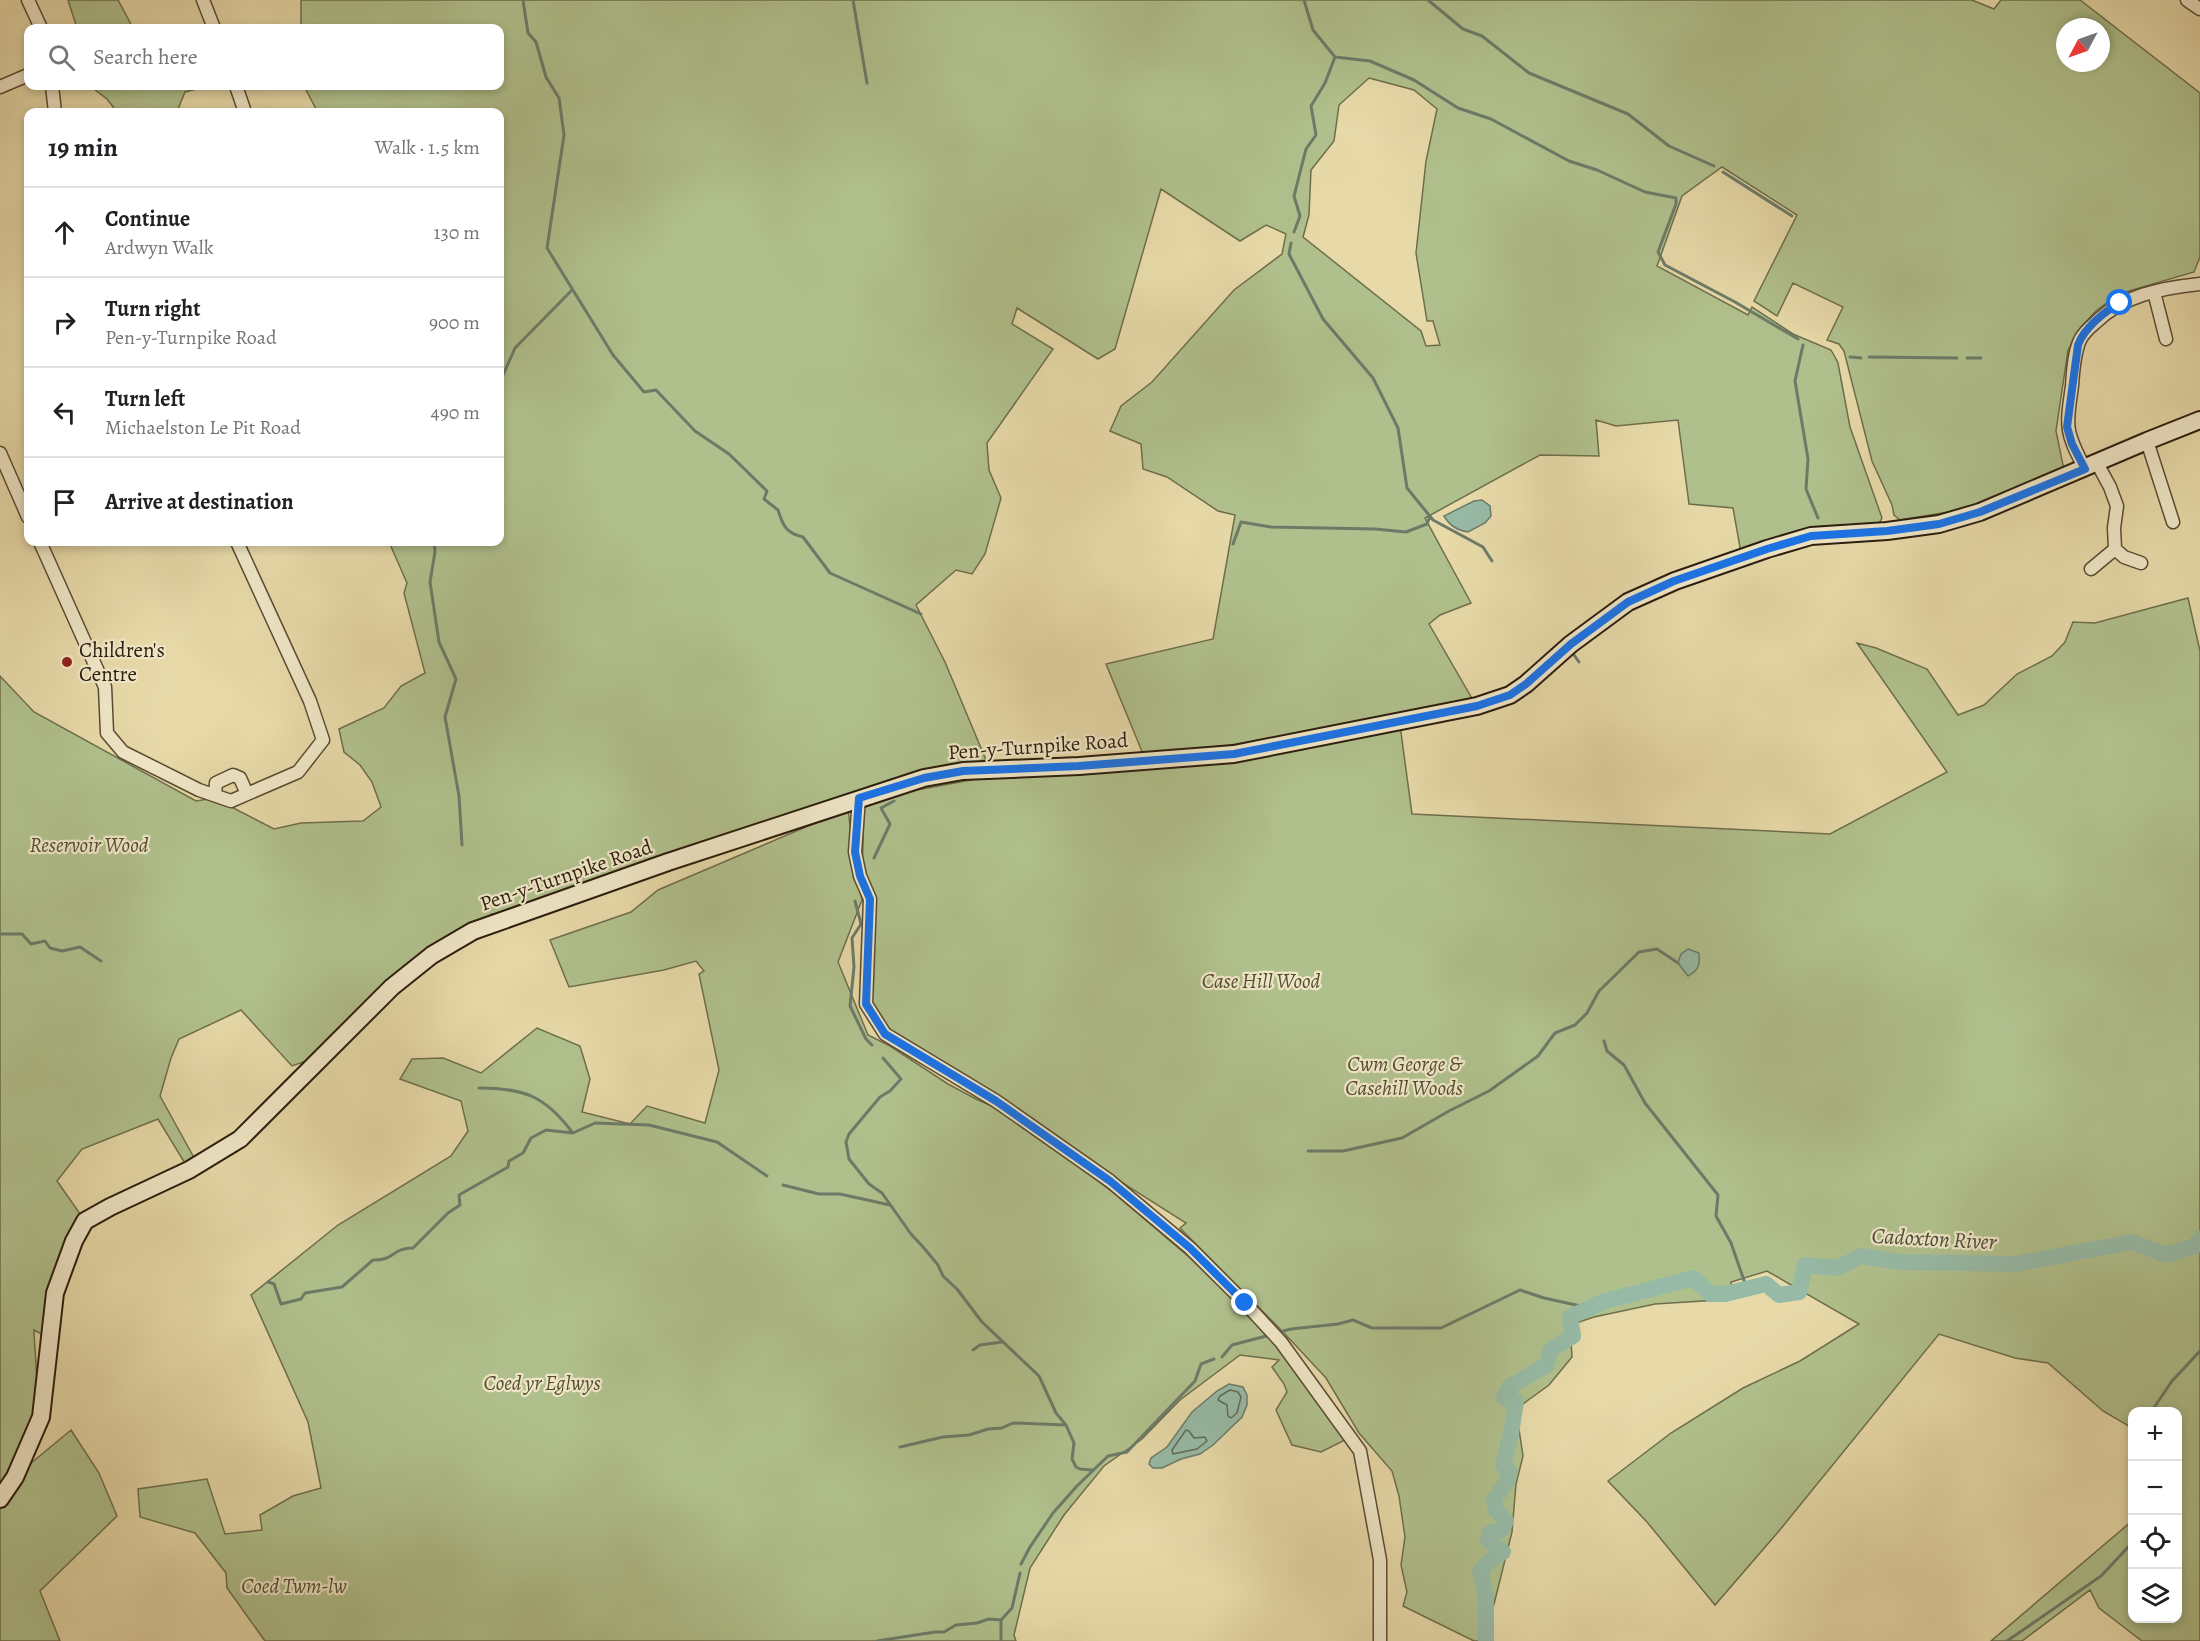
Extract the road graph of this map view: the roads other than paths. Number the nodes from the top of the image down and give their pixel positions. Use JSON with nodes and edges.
{"nodes":[{"id":1,"x":28,"y":0,"type":"edge"},
{"id":2,"x":203,"y":0,"type":"edge"},
{"id":3,"x":2187,"y":0,"type":"edge"},
{"id":4,"x":2200,"y":9,"type":"edge"},
{"id":5,"x":39,"y":24,"type":"edge"},
{"id":6,"x":212,"y":24,"type":"edge"},
{"id":7,"x":24,"y":77,"type":"edge"},
{"id":8,"x":0,"y":87,"type":"edge"},
{"id":9,"x":53,"y":90,"type":"edge"},
{"id":10,"x":238,"y":90,"type":"edge"},
{"id":11,"x":55,"y":108,"type":"edge"},
{"id":12,"x":244,"y":108,"type":"edge"},
{"id":13,"x":2200,"y":285,"type":"edge"},
{"id":14,"x":2154,"y":292,"type":"junction"},
{"id":15,"x":2166,"y":339,"type":"dead end"},
{"id":16,"x":2200,"y":420,"type":"edge"},
{"id":17,"x":2147,"y":441,"type":"junction"},
{"id":18,"x":0,"y":453,"type":"edge"},
{"id":19,"x":2091,"y":466,"type":"junction"},
{"id":20,"x":24,"y":508,"type":"edge"},
{"id":21,"x":2173,"y":522,"type":"dead end"},
{"id":22,"x":42,"y":546,"type":"edge"},
{"id":23,"x":239,"y":546,"type":"edge"},
{"id":24,"x":2115,"y":549,"type":"junction"},
{"id":25,"x":2141,"y":563,"type":"dead end"},
{"id":26,"x":2091,"y":569,"type":"dead end"},
{"id":27,"x":248,"y":794,"type":"junction"},
{"id":28,"x":214,"y":795,"type":"junction"},
{"id":29,"x":859,"y":798,"type":"junction"},
{"id":30,"x":0,"y":1499,"type":"edge"},
{"id":31,"x":1380,"y":1641,"type":"edge"}],
"edges":[{"from":1,"to":5,"type":"street"},
{"from":2,"to":6,"type":"street"},
{"from":3,"to":4,"type":"street"},
{"from":7,"to":8,"type":"street"},
{"from":9,"to":11,"type":"street"},
{"from":10,"to":12,"type":"street"},
{"from":13,"to":14,"type":"street"},
{"from":14,"to":15,"type":"street"},
{"from":14,"to":19,"type":"street"},
{"from":16,"to":17,"type":"street","name":"Pen-y-Turnpike Road"},
{"from":17,"to":19,"type":"street","name":"Pen-y-Turnpike Road"},
{"from":17,"to":21,"type":"street"},
{"from":18,"to":20,"type":"street"},
{"from":19,"to":24,"type":"street"},
{"from":19,"to":29,"type":"street","name":"Pen-y-Turnpike Road"},
{"from":22,"to":28,"type":"street"},
{"from":23,"to":27,"type":"street"},
{"from":24,"to":25,"type":"street"},
{"from":24,"to":26,"type":"street"},
{"from":27,"to":28,"type":"street"},
{"from":27,"to":28,"type":"street"},
{"from":29,"to":30,"type":"street","name":"Pen-y-Turnpike Road"},
{"from":29,"to":31,"type":"street"}]}
